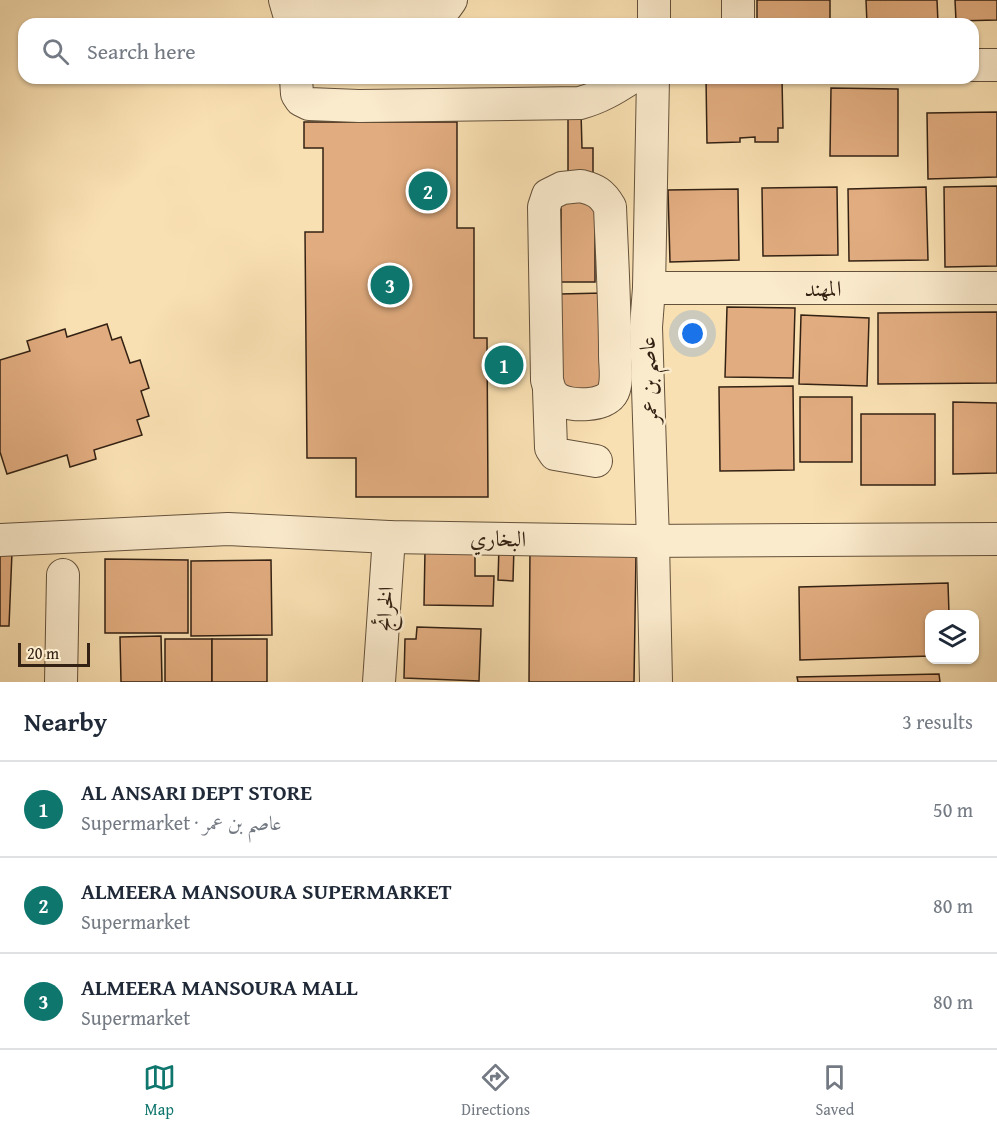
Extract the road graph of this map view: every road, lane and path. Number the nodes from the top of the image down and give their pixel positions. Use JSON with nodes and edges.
{"nodes":[{"id":1,"x":452,"y":0,"type":"edge"},
{"id":2,"x":654,"y":0,"type":"edge"},
{"id":3,"x":738,"y":0,"type":"edge"},
{"id":4,"x":302,"y":12,"type":"edge"},
{"id":5,"x":377,"y":16,"type":"edge"},
{"id":6,"x":654,"y":18,"type":"edge"},
{"id":7,"x":738,"y":18,"type":"edge"},
{"id":8,"x":979,"y":65,"type":"edge"},
{"id":9,"x":997,"y":65,"type":"edge"},
{"id":10,"x":296,"y":84,"type":"edge"},
{"id":11,"x":622,"y":84,"type":"edge"},
{"id":12,"x":653,"y":84,"type":"edge"},
{"id":13,"x":649,"y":288,"type":"junction"},
{"id":14,"x":997,"y":288,"type":"edge"},
{"id":15,"x":615,"y":326,"type":"junction"},
{"id":16,"x":646,"y":327,"type":"junction"},
{"id":17,"x":615,"y":364,"type":"junction"},
{"id":18,"x":648,"y":364,"type":"junction"},
{"id":19,"x":549,"y":390,"type":"junction"},
{"id":20,"x":596,"y":461,"type":"dead end"},
{"id":21,"x":389,"y":537,"type":"junction"},
{"id":22,"x":997,"y":539,"type":"edge"},
{"id":23,"x":0,"y":540,"type":"edge"},
{"id":24,"x":653,"y":541,"type":"junction"},
{"id":25,"x":63,"y":575,"type":"dead end"},
{"id":26,"x":61,"y":682,"type":"edge"},
{"id":27,"x":379,"y":682,"type":"edge"},
{"id":28,"x":656,"y":682,"type":"edge"}],
"edges":[{"from":1,"to":5,"type":"street"},
{"from":2,"to":6,"type":"street"},
{"from":3,"to":7,"type":"street"},
{"from":4,"to":5,"type":"street"},
{"from":8,"to":9,"type":"street"},
{"from":10,"to":11,"type":"street"},
{"from":12,"to":13,"type":"street","name":"عاصم بن عمر"},
{"from":13,"to":14,"type":"street","name":"المهند"},
{"from":13,"to":16,"type":"street","name":"عاصم بن عمر"},
{"from":15,"to":16,"type":"street"},
{"from":15,"to":17,"type":"street"},
{"from":15,"to":19,"type":"street"},
{"from":16,"to":18,"type":"street","name":"عاصم بن عمر"},
{"from":17,"to":18,"type":"street"},
{"from":17,"to":19,"type":"street"},
{"from":18,"to":24,"type":"street","name":"عاصم بن عمر"},
{"from":19,"to":20,"type":"street"},
{"from":21,"to":23,"type":"street","name":"البخاري"},
{"from":21,"to":24,"type":"street","name":"البخاري"},
{"from":21,"to":27,"type":"street","name":"الخرائج"},
{"from":22,"to":24,"type":"street","name":"البخاري"},
{"from":24,"to":28,"type":"street","name":"عاصم بن عمر"},
{"from":25,"to":26,"type":"street"}]}
